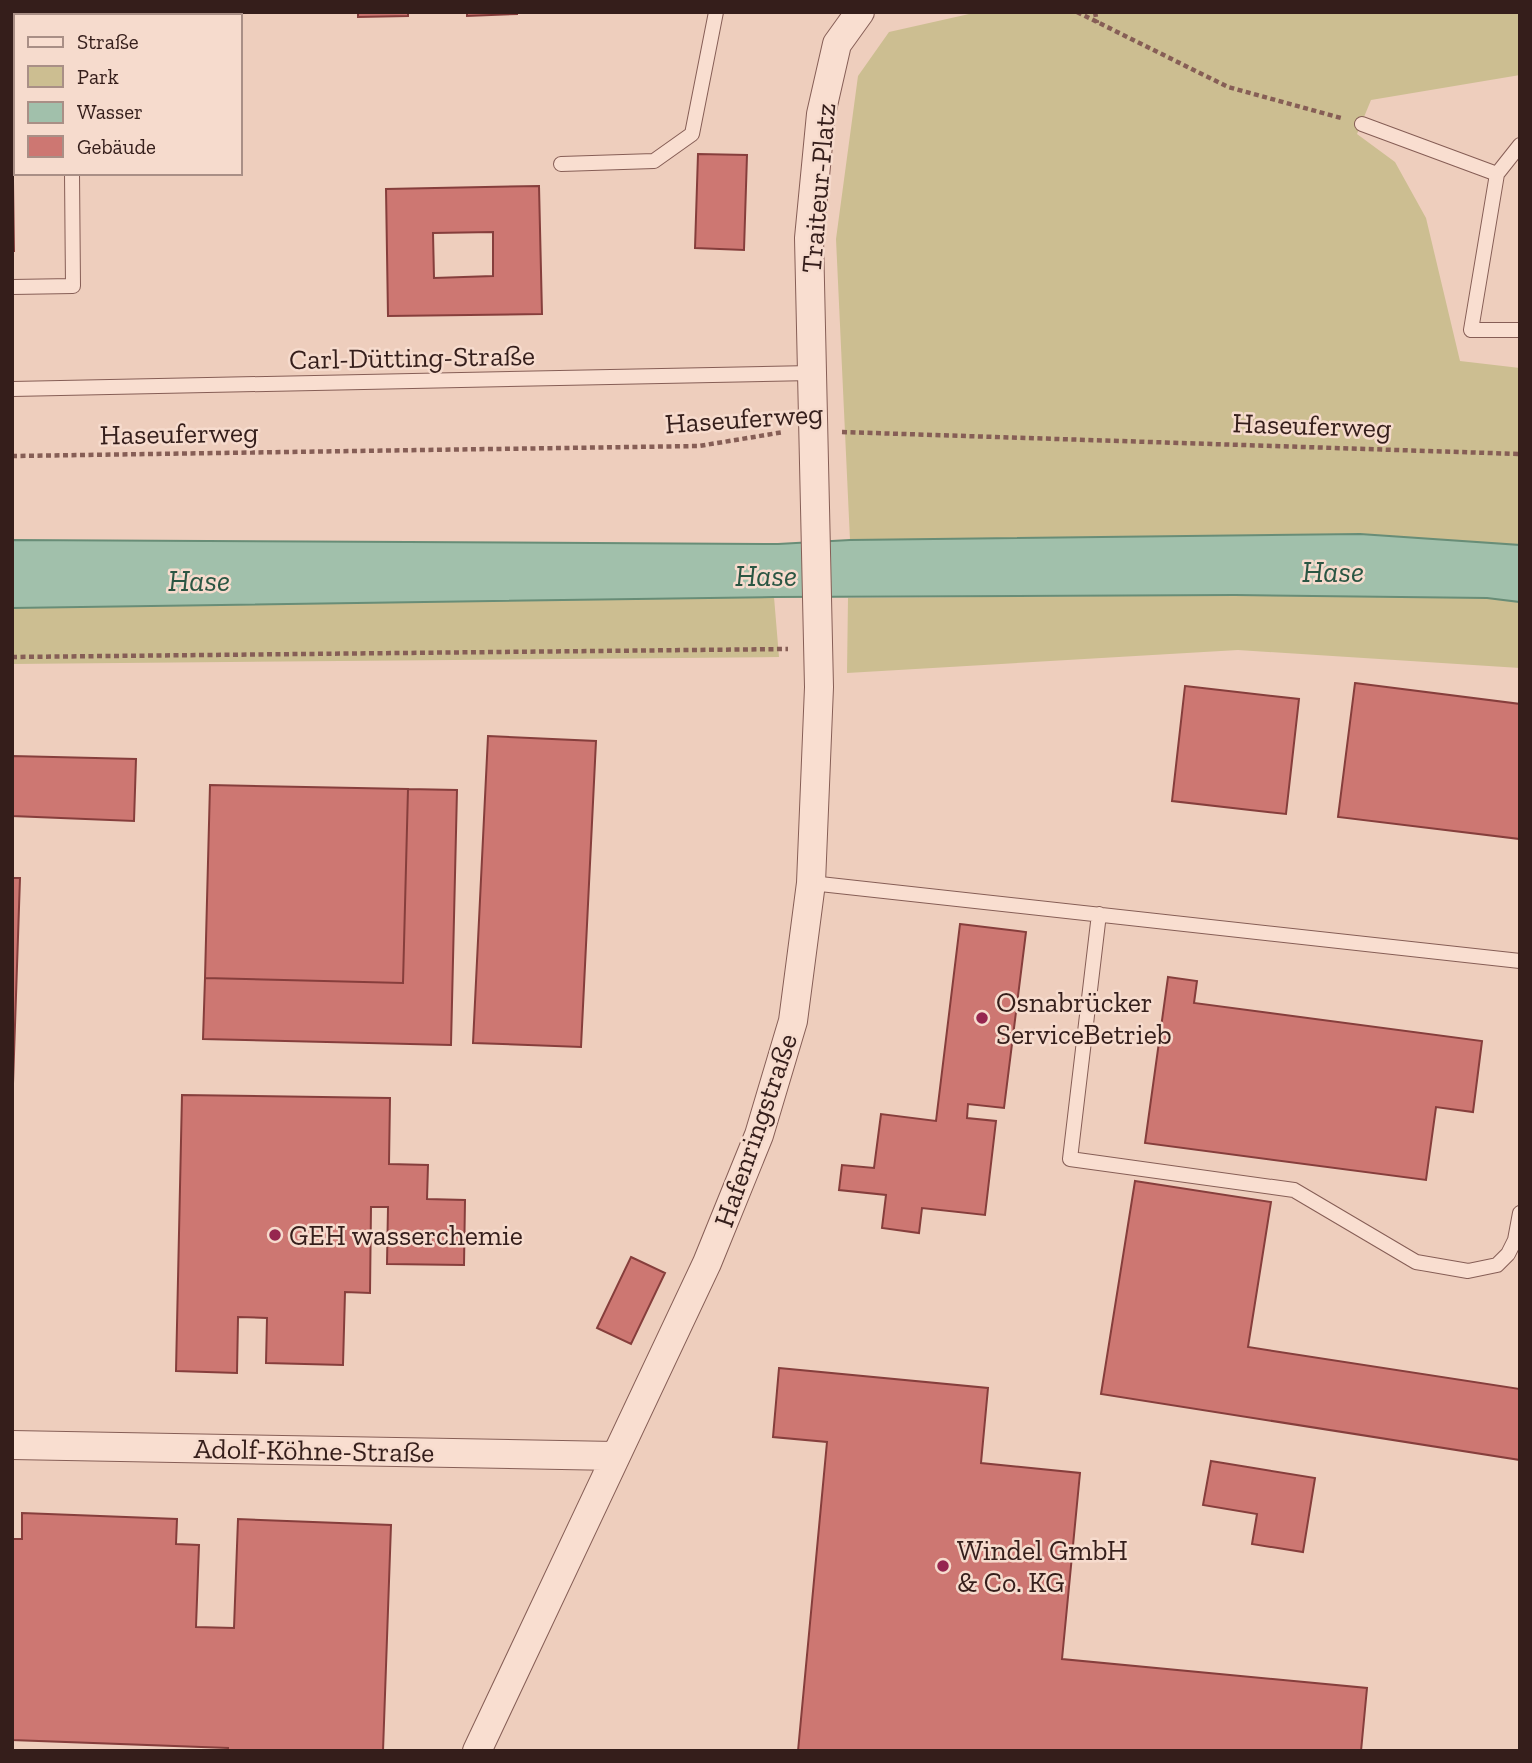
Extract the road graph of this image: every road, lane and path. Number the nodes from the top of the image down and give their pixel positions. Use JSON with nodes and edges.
{"nodes":[{"id":1,"x":716,"y":12,"type":"edge"},
{"id":2,"x":860,"y":12,"type":"edge"},
{"id":3,"x":1077,"y":12,"type":"edge"},
{"id":4,"x":1095,"y":12,"type":"edge"},
{"id":5,"x":1097,"y":24,"type":"junction"},
{"id":6,"x":1362,"y":124,"type":"joint"},
{"id":7,"x":1520,"y":145,"type":"edge"},
{"id":8,"x":561,"y":164,"type":"dead end"},
{"id":9,"x":1497,"y":174,"type":"junction"},
{"id":10,"x":72,"y":175,"type":"edge"},
{"id":11,"x":12,"y":286,"type":"edge"},
{"id":12,"x":1520,"y":330,"type":"edge"},
{"id":13,"x":812,"y":373,"type":"junction"},
{"id":14,"x":12,"y":389,"type":"edge"},
{"id":15,"x":814,"y":432,"type":"junction"},
{"id":16,"x":1520,"y":454,"type":"edge"},
{"id":17,"x":12,"y":456,"type":"edge"},
{"id":18,"x":819,"y":641,"type":"junction"},
{"id":19,"x":12,"y":657,"type":"edge"},
{"id":20,"x":811,"y":883,"type":"junction"},
{"id":21,"x":1100,"y":914,"type":"junction"},
{"id":22,"x":1520,"y":961,"type":"edge"},
{"id":23,"x":1520,"y":1213,"type":"edge"},
{"id":24,"x":12,"y":1445,"type":"edge"},
{"id":25,"x":615,"y":1456,"type":"junction"},
{"id":26,"x":477,"y":1751,"type":"edge"}],
"edges":[{"from":1,"to":8,"type":"lane"},
{"from":2,"to":13,"type":"street","name":"Traiteur-Platz"},
{"from":3,"to":5,"type":"path"},
{"from":4,"to":5,"type":"path"},
{"from":5,"to":6,"type":"path"},
{"from":6,"to":9,"type":"lane"},
{"from":7,"to":9,"type":"lane"},
{"from":9,"to":12,"type":"lane"},
{"from":10,"to":11,"type":"lane"},
{"from":13,"to":14,"type":"lane","name":"Carl-Dütting-Straße"},
{"from":13,"to":15,"type":"street","name":"Hafenringstraße"},
{"from":15,"to":16,"type":"path","name":"Haseuferweg"},
{"from":15,"to":17,"type":"path","name":"Haseuferweg"},
{"from":15,"to":18,"type":"street","name":"Hafenringstraße"},
{"from":18,"to":19,"type":"path"},
{"from":18,"to":20,"type":"street","name":"Hafenringstraße"},
{"from":20,"to":21,"type":"lane"},
{"from":20,"to":25,"type":"street","name":"Hafenringstraße"},
{"from":21,"to":22,"type":"lane"},
{"from":21,"to":23,"type":"lane"},
{"from":24,"to":25,"type":"street","name":"Adolf-Köhne-Straße"},
{"from":25,"to":26,"type":"street","name":"Hafenringstraße"}]}
